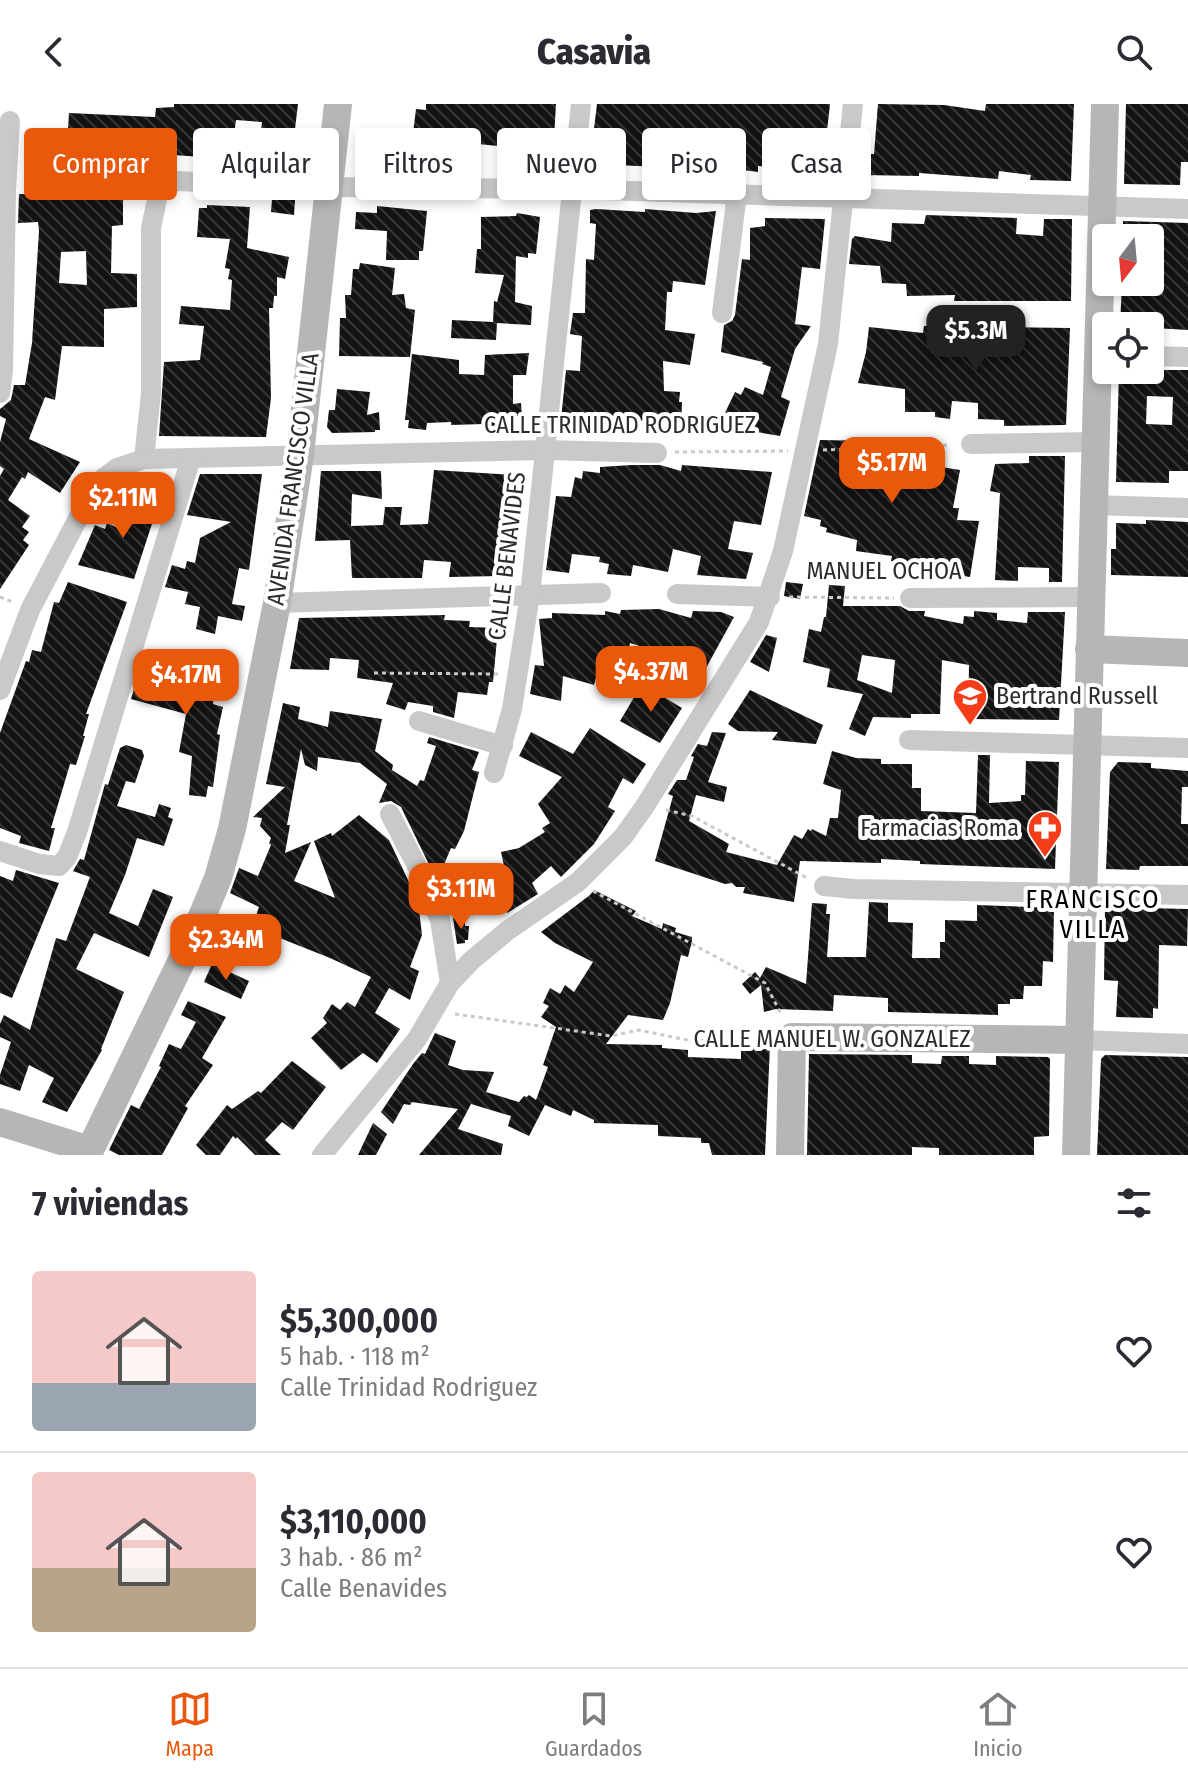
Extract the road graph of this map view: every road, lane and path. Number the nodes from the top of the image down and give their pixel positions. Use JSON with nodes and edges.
{"nodes":[{"id":1,"x":338,"y":104,"type":"edge"},
{"id":2,"x":581,"y":104,"type":"edge"},
{"id":3,"x":853,"y":104,"type":"edge"},
{"id":4,"x":1105,"y":104,"type":"edge"},
{"id":5,"x":10,"y":121,"type":"dead end"},
{"id":6,"x":335,"y":128,"type":"edge"},
{"id":7,"x":578,"y":128,"type":"edge"},
{"id":8,"x":851,"y":128,"type":"edge"},
{"id":9,"x":193,"y":182,"type":"edge"},
{"id":10,"x":339,"y":187,"type":"edge"},
{"id":11,"x":497,"y":188,"type":"edge"},
{"id":12,"x":327,"y":200,"type":"edge"},
{"id":13,"x":571,"y":200,"type":"edge"},
{"id":14,"x":736,"y":200,"type":"edge"},
{"id":15,"x":845,"y":200,"type":"edge"},
{"id":16,"x":871,"y":200,"type":"edge"},
{"id":17,"x":1103,"y":206,"type":"junction"},
{"id":18,"x":1188,"y":209,"type":"edge"},
{"id":19,"x":1102,"y":312,"type":"edge"},
{"id":20,"x":722,"y":313,"type":"dead end"},
{"id":21,"x":1164,"y":356,"type":"edge"},
{"id":22,"x":1188,"y":357,"type":"edge"},
{"id":23,"x":1100,"y":384,"type":"edge"},
{"id":24,"x":0,"y":393,"type":"edge"},
{"id":25,"x":1096,"y":442,"type":"junction"},
{"id":26,"x":971,"y":444,"type":"joint"},
{"id":27,"x":546,"y":450,"type":"junction"},
{"id":28,"x":805,"y":450,"type":"junction"},
{"id":29,"x":657,"y":453,"type":"joint"},
{"id":30,"x":300,"y":455,"type":"junction"},
{"id":31,"x":191,"y":458,"type":"junction"},
{"id":32,"x":144,"y":459,"type":"junction"},
{"id":33,"x":1093,"y":505,"type":"junction"},
{"id":34,"x":1188,"y":508,"type":"edge"},
{"id":35,"x":601,"y":593,"type":"dead end"},
{"id":36,"x":677,"y":594,"type":"dead end"},
{"id":37,"x":530,"y":595,"type":"junction"},
{"id":38,"x":770,"y":597,"type":"junction"},
{"id":39,"x":1091,"y":597,"type":"junction"},
{"id":40,"x":910,"y":598,"type":"joint"},
{"id":41,"x":277,"y":603,"type":"junction"},
{"id":42,"x":1089,"y":649,"type":"junction"},
{"id":43,"x":1188,"y":653,"type":"edge"},
{"id":44,"x":374,"y":673,"type":"dead end"},
{"id":45,"x":519,"y":674,"type":"junction"},
{"id":46,"x":0,"y":690,"type":"edge"},
{"id":47,"x":419,"y":721,"type":"dead end"},
{"id":48,"x":909,"y":740,"type":"dead end"},
{"id":49,"x":1087,"y":745,"type":"junction"},
{"id":50,"x":503,"y":746,"type":"junction"},
{"id":51,"x":1188,"y":748,"type":"edge"},
{"id":52,"x":494,"y":773,"type":"dead end"},
{"id":53,"x":645,"y":806,"type":"junction"},
{"id":54,"x":390,"y":814,"type":"dead end"},
{"id":55,"x":0,"y":851,"type":"edge"},
{"id":56,"x":578,"y":882,"type":"junction"},
{"id":57,"x":824,"y":886,"type":"joint"},
{"id":58,"x":1083,"y":892,"type":"junction"},
{"id":59,"x":1188,"y":895,"type":"edge"},
{"id":60,"x":450,"y":983,"type":"junction"},
{"id":61,"x":431,"y":1014,"type":"junction"},
{"id":62,"x":792,"y":1037,"type":"junction"},
{"id":63,"x":1079,"y":1040,"type":"junction"},
{"id":64,"x":1188,"y":1044,"type":"edge"},
{"id":65,"x":0,"y":1122,"type":"edge"},
{"id":66,"x":89,"y":1152,"type":"edge"},
{"id":67,"x":322,"y":1155,"type":"edge"},
{"id":68,"x":790,"y":1155,"type":"edge"},
{"id":69,"x":1076,"y":1155,"type":"edge"}],
"edges":[{"from":1,"to":6,"type":"main road","name":"AVENIDA FRANCISCO VILLA"},
{"from":2,"to":7,"type":"street","name":"CALLE BENAVIDES"},
{"from":3,"to":8,"type":"street"},
{"from":4,"to":17,"type":"main road"},
{"from":5,"to":24,"type":"street"},
{"from":9,"to":32,"type":"street"},
{"from":10,"to":11,"type":"street"},
{"from":12,"to":30,"type":"main road","name":"AVENIDA FRANCISCO VILLA"},
{"from":13,"to":27,"type":"street","name":"CALLE BENAVIDES"},
{"from":14,"to":20,"type":"street"},
{"from":15,"to":28,"type":"street"},
{"from":16,"to":17,"type":"street"},
{"from":17,"to":18,"type":"street"},
{"from":17,"to":19,"type":"main road"},
{"from":21,"to":22,"type":"street"},
{"from":23,"to":25,"type":"main road"},
{"from":25,"to":26,"type":"street"},
{"from":25,"to":33,"type":"main road"},
{"from":26,"to":28,"type":"path","name":"CALLE TRINIDAD RODRIGUEZ"},
{"from":27,"to":29,"type":"street","name":"CALLE TRINIDAD RODRIGUEZ"},
{"from":27,"to":30,"type":"street","name":"CALLE TRINIDAD RODRIGUEZ"},
{"from":27,"to":37,"type":"street","name":"CALLE BENAVIDES"},
{"from":28,"to":29,"type":"path","name":"CALLE TRINIDAD RODRIGUEZ"},
{"from":28,"to":38,"type":"street"},
{"from":30,"to":31,"type":"street","name":"CALLE TRINIDAD RODRIGUEZ"},
{"from":30,"to":41,"type":"main road","name":"AVENIDA FRANCISCO VILLA"},
{"from":31,"to":32,"type":"street","name":"CALLE TRINIDAD RODRIGUEZ"},
{"from":31,"to":55,"type":"street"},
{"from":32,"to":46,"type":"street"},
{"from":33,"to":34,"type":"street"},
{"from":33,"to":39,"type":"main road"},
{"from":35,"to":37,"type":"street"},
{"from":36,"to":38,"type":"street"},
{"from":37,"to":41,"type":"street"},
{"from":37,"to":45,"type":"street","name":"CALLE BENAVIDES"},
{"from":38,"to":40,"type":"path","name":"MANUEL OCHOA"},
{"from":38,"to":53,"type":"street"},
{"from":39,"to":40,"type":"street","name":"MANUEL OCHOA"},
{"from":39,"to":42,"type":"main road"},
{"from":41,"to":66,"type":"main road","name":"AVENIDA FRANCISCO VILLA"},
{"from":42,"to":43,"type":"main road"},
{"from":42,"to":49,"type":"main road"},
{"from":44,"to":45,"type":"path"},
{"from":45,"to":50,"type":"street","name":"CALLE BENAVIDES"},
{"from":47,"to":50,"type":"street"},
{"from":48,"to":49,"type":"street"},
{"from":49,"to":51,"type":"street"},
{"from":49,"to":58,"type":"main road"},
{"from":50,"to":52,"type":"street","name":"CALLE BENAVIDES"},
{"from":53,"to":56,"type":"street"},
{"from":53,"to":57,"type":"path"},
{"from":54,"to":60,"type":"street"},
{"from":56,"to":60,"type":"street"},
{"from":56,"to":62,"type":"path"},
{"from":57,"to":58,"type":"street"},
{"from":58,"to":59,"type":"street"},
{"from":58,"to":63,"type":"main road"},
{"from":60,"to":61,"type":"street"},
{"from":61,"to":62,"type":"path","name":"CALLE MANUEL W. GONZALEZ"},
{"from":61,"to":67,"type":"street"},
{"from":62,"to":63,"type":"main road","name":"CALLE MANUEL W. GONZALEZ"},
{"from":62,"to":68,"type":"main road"},
{"from":63,"to":64,"type":"street","name":"CALLE MANUEL W. GONZALEZ"},
{"from":63,"to":69,"type":"main road"},
{"from":65,"to":66,"type":"main road"}]}
